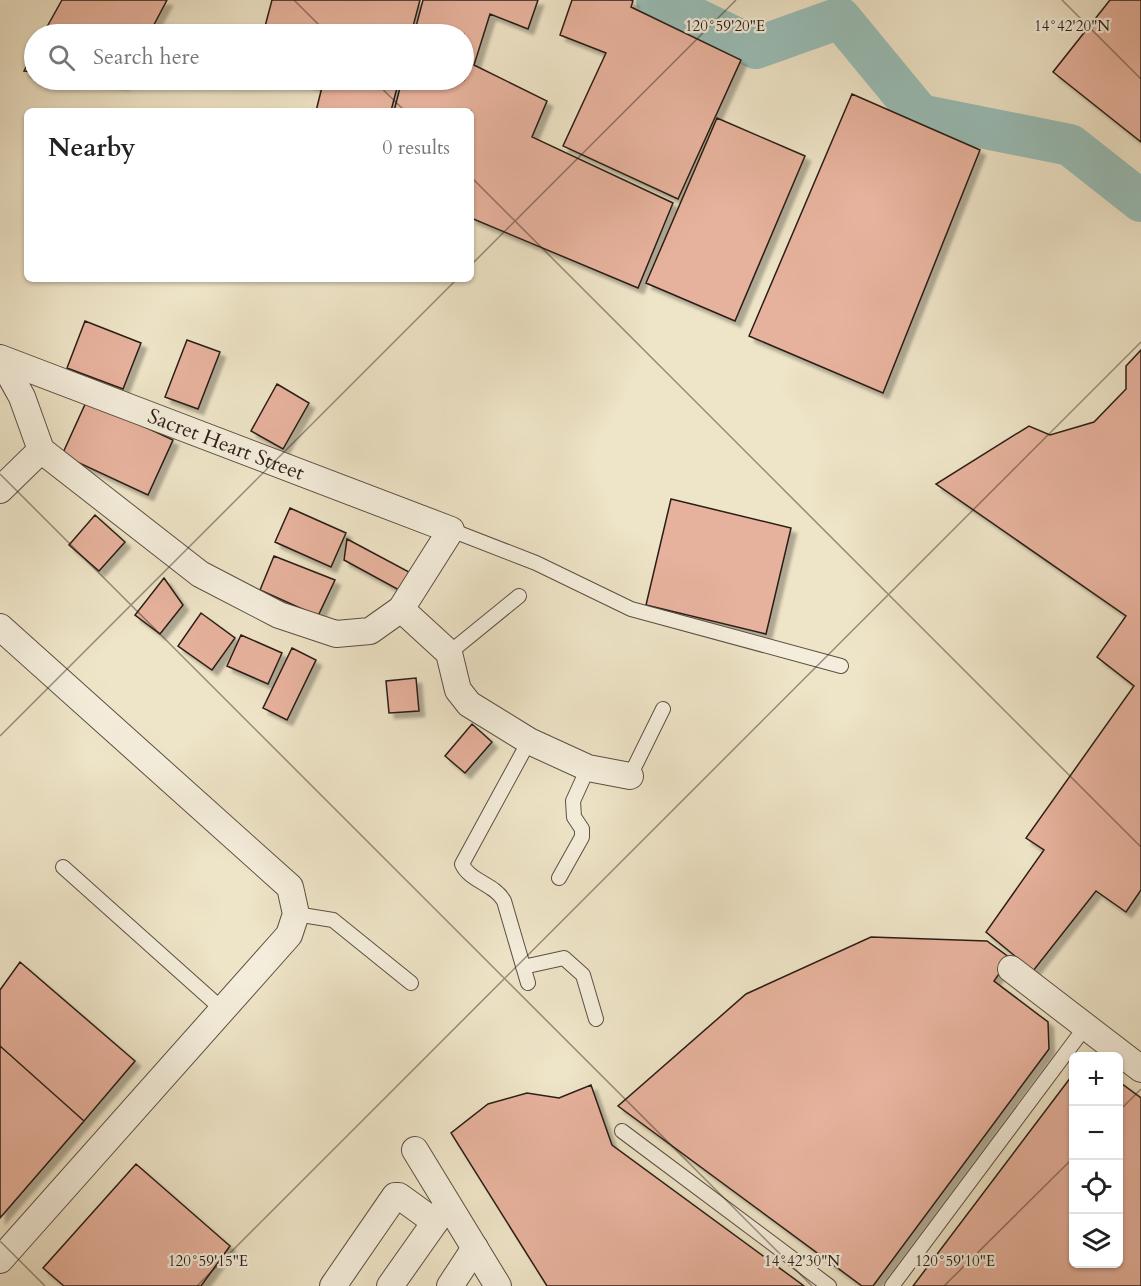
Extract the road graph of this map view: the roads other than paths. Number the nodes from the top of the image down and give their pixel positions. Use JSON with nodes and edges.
{"nodes":[{"id":1,"x":1,"y":359,"type":"edge"},
{"id":2,"x":41,"y":450,"type":"junction"},
{"id":3,"x":0,"y":490,"type":"edge"},
{"id":4,"x":451,"y":530,"type":"junction"},
{"id":5,"x":519,"y":596,"type":"dead end"},
{"id":6,"x":401,"y":609,"type":"junction"},
{"id":7,"x":0,"y":627,"type":"edge"},
{"id":8,"x":449,"y":653,"type":"junction"},
{"id":9,"x":840,"y":666,"type":"dead end"},
{"id":10,"x":663,"y":709,"type":"dead end"},
{"id":11,"x":529,"y":741,"type":"junction"},
{"id":12,"x":588,"y":768,"type":"junction"},
{"id":13,"x":630,"y":776,"type":"joint"},
{"id":14,"x":63,"y":867,"type":"dead end"},
{"id":15,"x":559,"y":878,"type":"dead end"},
{"id":16,"x":296,"y":914,"type":"junction"},
{"id":17,"x":523,"y":968,"type":"junction"},
{"id":18,"x":1011,"y":969,"type":"dead end"},
{"id":19,"x":411,"y":983,"type":"dead end"},
{"id":20,"x":528,"y":983,"type":"dead end"},
{"id":21,"x":223,"y":1010,"type":"junction"},
{"id":22,"x":596,"y":1019,"type":"dead end"},
{"id":23,"x":1086,"y":1026,"type":"junction"},
{"id":24,"x":1141,"y":1069,"type":"edge"},
{"id":25,"x":622,"y":1131,"type":"dead end"},
{"id":26,"x":415,"y":1150,"type":"dead end"},
{"id":27,"x":441,"y":1213,"type":"junction"},
{"id":28,"x":475,"y":1248,"type":"junction"},
{"id":29,"x":0,"y":1260,"type":"edge"},
{"id":30,"x":333,"y":1286,"type":"edge"},
{"id":31,"x":390,"y":1286,"type":"edge"},
{"id":32,"x":450,"y":1286,"type":"edge"},
{"id":33,"x":498,"y":1286,"type":"edge"},
{"id":34,"x":829,"y":1286,"type":"edge"},
{"id":35,"x":892,"y":1286,"type":"edge"}],
"edges":[{"from":1,"to":2,"type":"street"},
{"from":1,"to":4,"type":"street","name":"Sacret Heart Street"},
{"from":2,"to":3,"type":"street"},
{"from":2,"to":6,"type":"street"},
{"from":4,"to":6,"type":"street"},
{"from":4,"to":9,"type":"lane"},
{"from":5,"to":8,"type":"lane"},
{"from":6,"to":8,"type":"street"},
{"from":7,"to":16,"type":"street"},
{"from":8,"to":11,"type":"street"},
{"from":10,"to":13,"type":"lane"},
{"from":11,"to":12,"type":"street"},
{"from":11,"to":17,"type":"lane"},
{"from":12,"to":13,"type":"street"},
{"from":12,"to":15,"type":"lane"},
{"from":14,"to":21,"type":"lane"},
{"from":16,"to":19,"type":"lane"},
{"from":16,"to":21,"type":"street"},
{"from":17,"to":20,"type":"lane"},
{"from":17,"to":22,"type":"lane"},
{"from":18,"to":23,"type":"street"},
{"from":21,"to":29,"type":"street"},
{"from":23,"to":24,"type":"street"},
{"from":23,"to":35,"type":"lane"},
{"from":25,"to":34,"type":"lane"},
{"from":26,"to":27,"type":"street"},
{"from":27,"to":28,"type":"street"},
{"from":27,"to":30,"type":"street"},
{"from":27,"to":31,"type":"street"},
{"from":28,"to":32,"type":"street"},
{"from":28,"to":33,"type":"street"}]}
